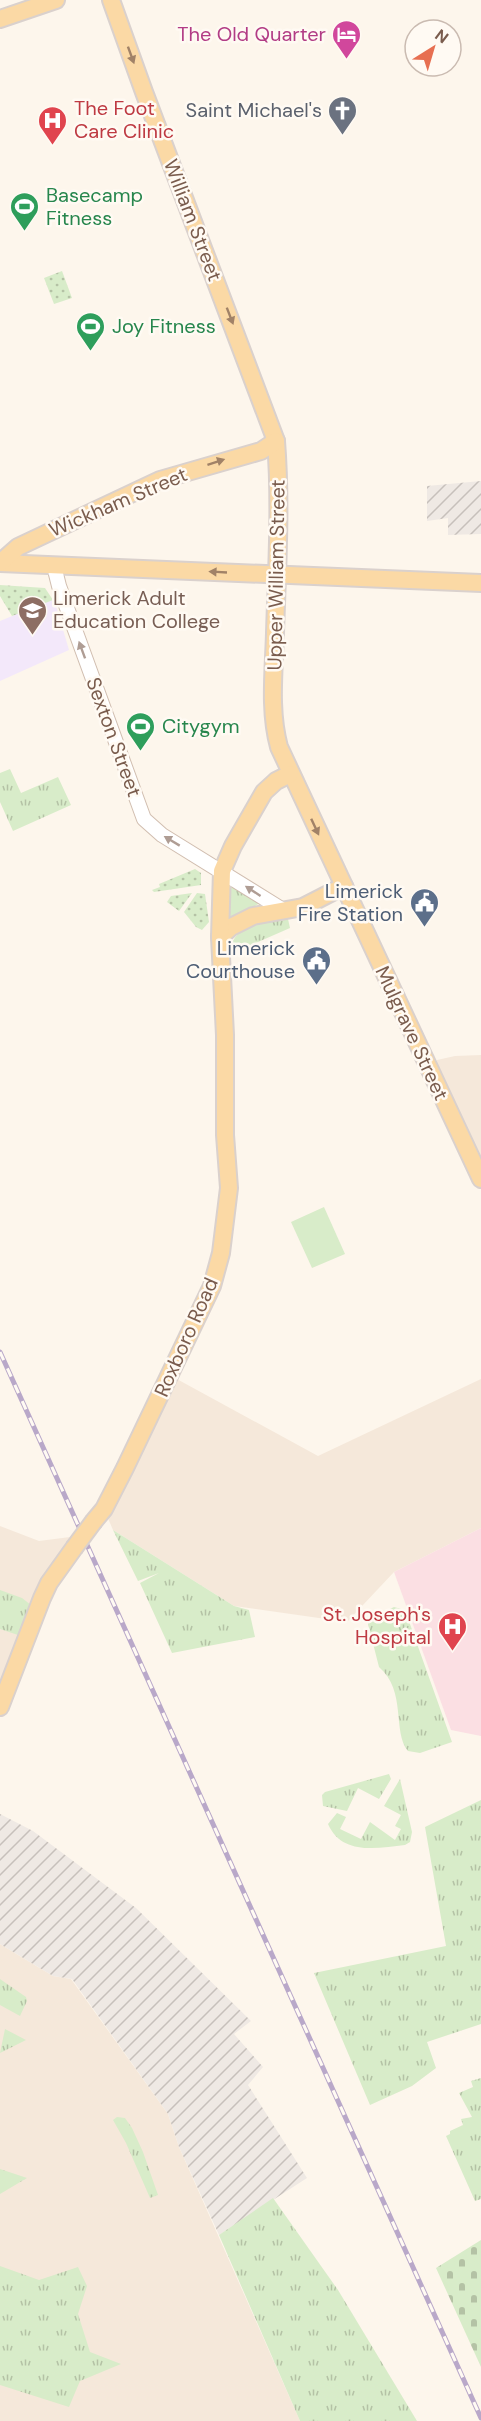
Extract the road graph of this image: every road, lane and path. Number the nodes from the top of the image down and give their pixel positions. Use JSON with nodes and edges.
{"nodes":[{"id":1,"x":56,"y":0,"type":"edge"},
{"id":2,"x":111,"y":0,"type":"edge"},
{"id":3,"x":0,"y":18,"type":"edge"},
{"id":4,"x":276,"y":441,"type":"junction"},
{"id":5,"x":41,"y":535,"type":"junction"},
{"id":6,"x":0,"y":563,"type":"edge"},
{"id":7,"x":54,"y":566,"type":"junction"},
{"id":8,"x":277,"y":574,"type":"junction"},
{"id":9,"x":481,"y":584,"type":"edge"},
{"id":10,"x":291,"y":774,"type":"junction"},
{"id":11,"x":222,"y":871,"type":"junction"},
{"id":12,"x":344,"y":886,"type":"junction"},
{"id":13,"x":283,"y":910,"type":"junction"},
{"id":14,"x":220,"y":937,"type":"junction"},
{"id":15,"x":481,"y":1179,"type":"edge"},
{"id":16,"x":0,"y":1707,"type":"edge"}],
"edges":[{"from":1,"to":3,"type":"main road"},
{"from":2,"to":4,"type":"main road","name":"William Street","one_way":true},
{"from":5,"to":4,"type":"main road","name":"Wickham Street","one_way":true},
{"from":4,"to":8,"type":"main road","name":"Upper William Street"},
{"from":5,"to":6,"type":"main road","name":"Wickham Street"},
{"from":5,"to":7,"type":"main road"},
{"from":6,"to":7,"type":"main road"},
{"from":8,"to":7,"type":"main road","one_way":true},
{"from":11,"to":7,"type":"street","name":"Sexton Street","one_way":true},
{"from":8,"to":9,"type":"main road"},
{"from":8,"to":10,"type":"main road","name":"Upper William Street"},
{"from":10,"to":11,"type":"main road","name":"Roxboro Road"},
{"from":10,"to":12,"type":"main road","name":"Mulgrave Street","one_way":true},
{"from":13,"to":11,"type":"street","name":"Sexton Street","one_way":true},
{"from":11,"to":14,"type":"main road","name":"Roxboro Road"},
{"from":12,"to":13,"type":"main road"},
{"from":12,"to":15,"type":"main road","name":"Mulgrave Street"},
{"from":13,"to":14,"type":"main road"},
{"from":14,"to":16,"type":"main road","name":"Roxboro Road","bridge":true}]}
